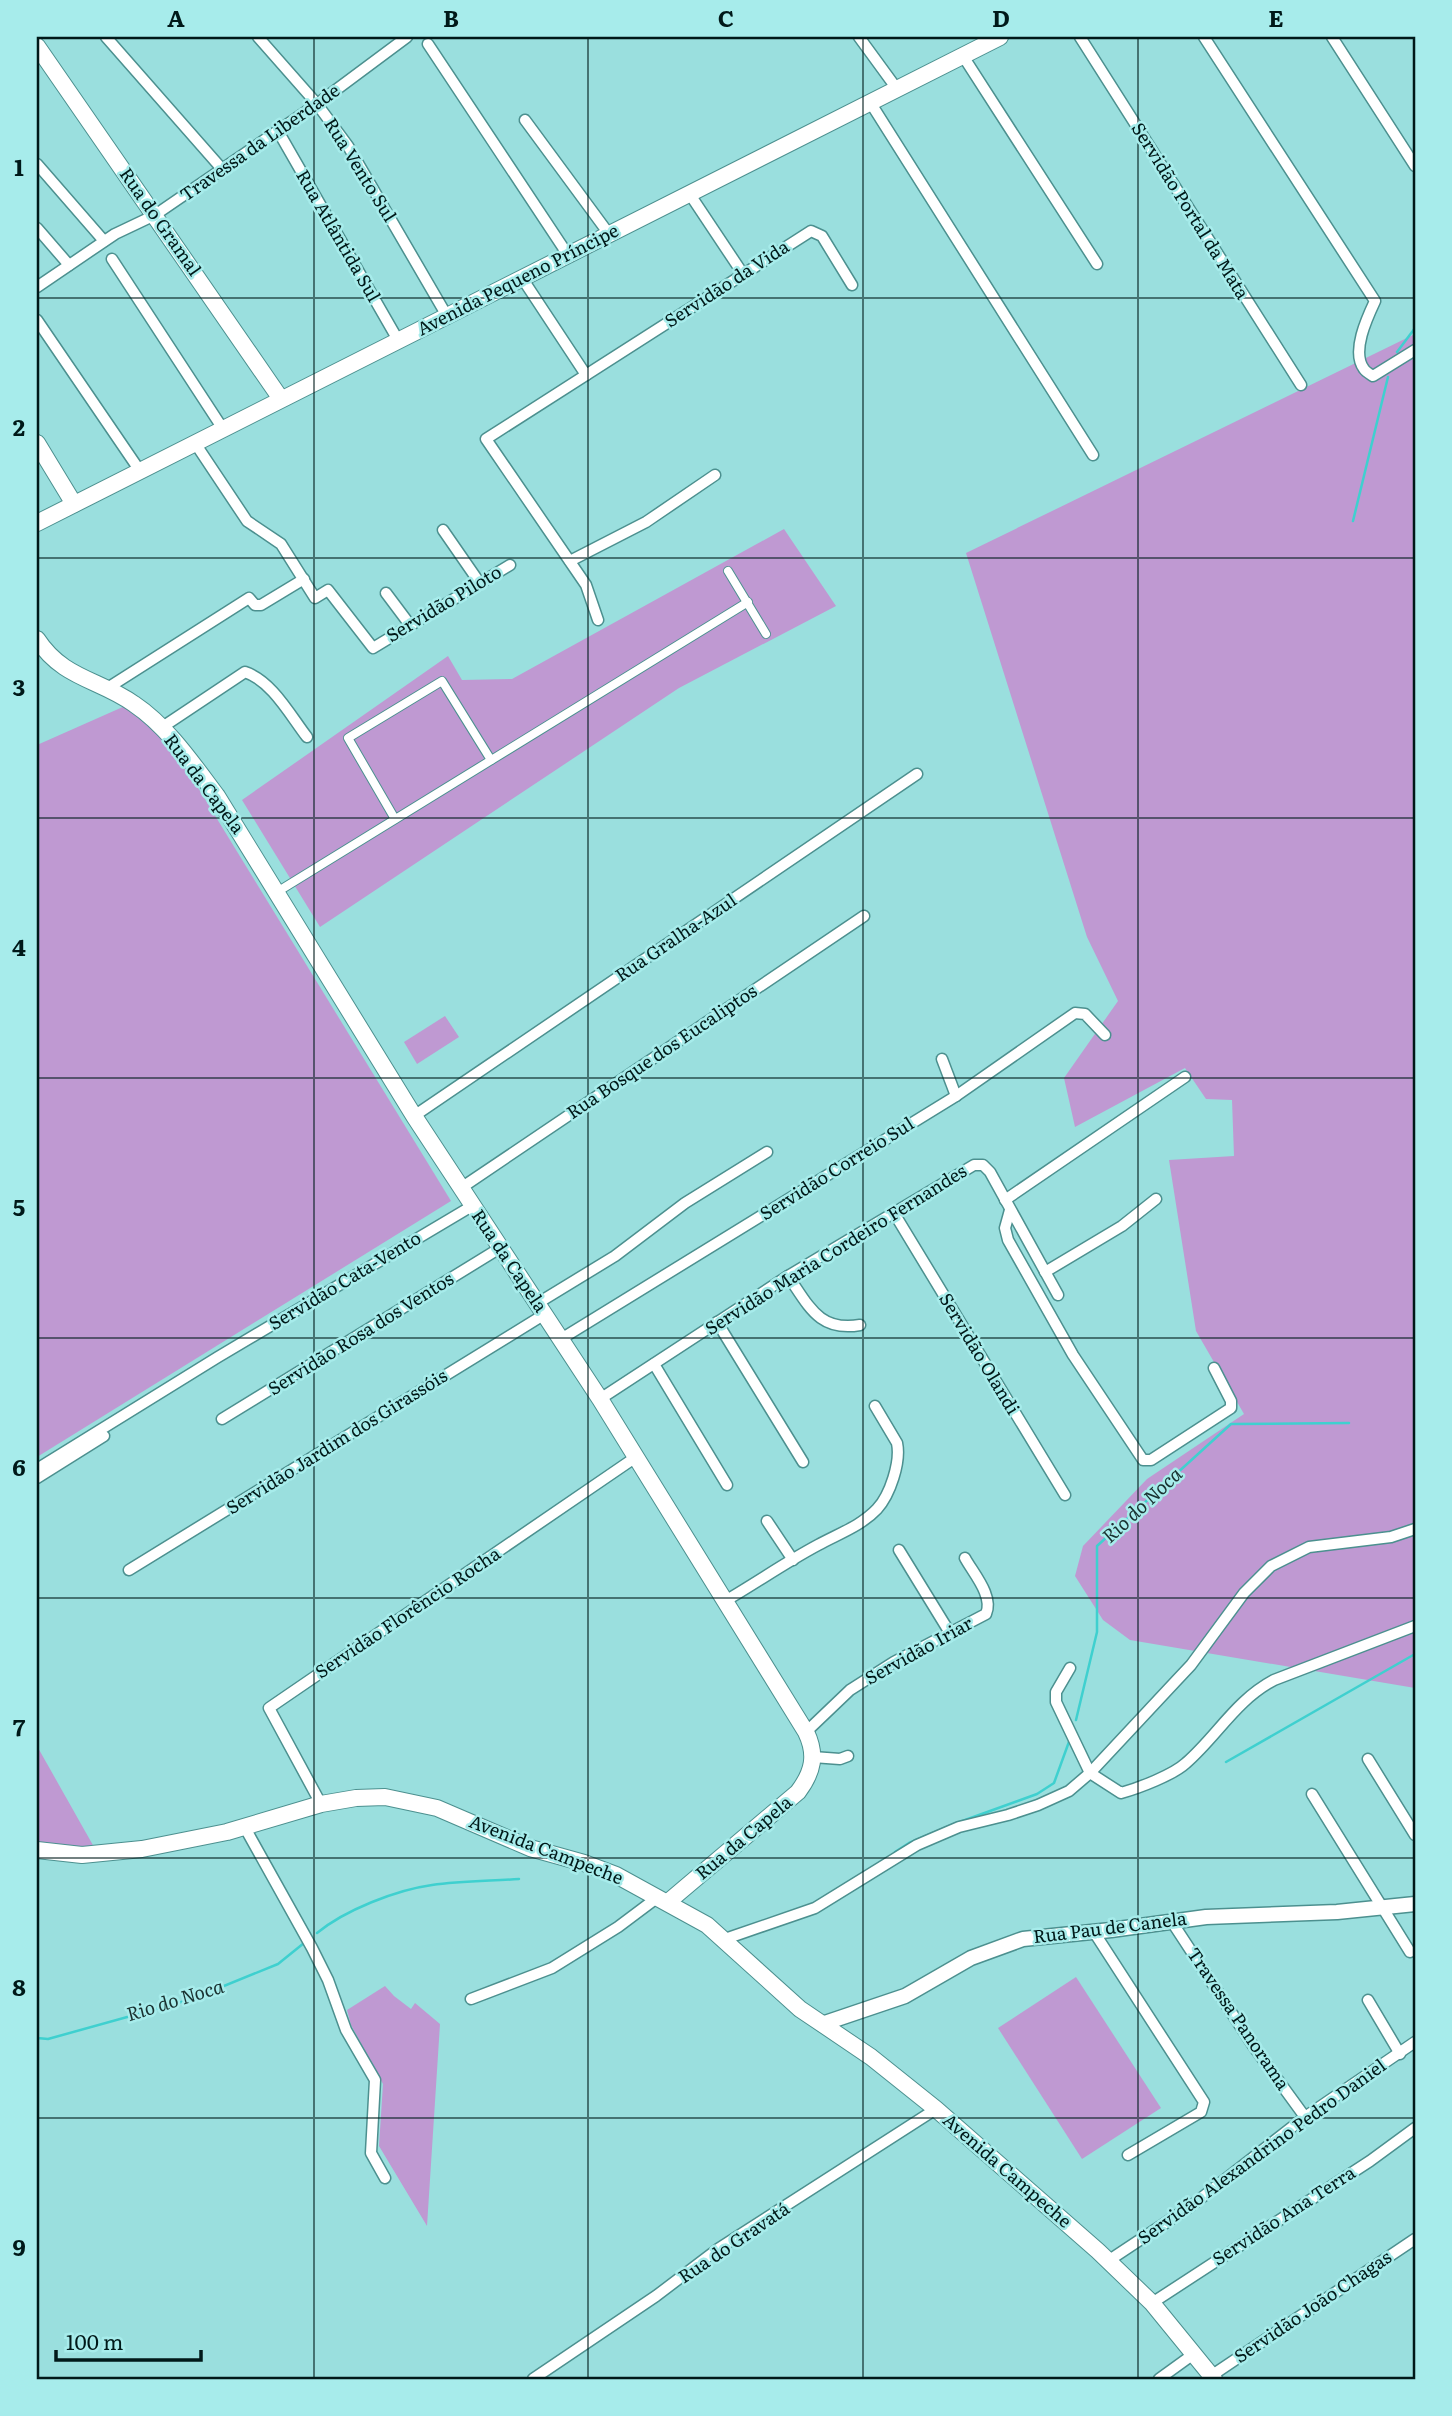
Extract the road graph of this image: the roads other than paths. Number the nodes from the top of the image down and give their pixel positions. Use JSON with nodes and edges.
{"nodes":[{"id":1,"x":106,"y":37,"type":"edge"},
{"id":2,"x":258,"y":37,"type":"edge"},
{"id":3,"x":406,"y":37,"type":"edge"},
{"id":4,"x":859,"y":37,"type":"edge"},
{"id":5,"x":1000,"y":37,"type":"edge"},
{"id":6,"x":1080,"y":37,"type":"edge"},
{"id":7,"x":1204,"y":37,"type":"edge"},
{"id":8,"x":1332,"y":37,"type":"edge"},
{"id":9,"x":978,"y":42,"type":"edge"},
{"id":10,"x":428,"y":44,"type":"dead end"},
{"id":11,"x":37,"y":46,"type":"edge"},
{"id":12,"x":963,"y":56,"type":"junction"},
{"id":13,"x":897,"y":89,"type":"junction"},
{"id":14,"x":870,"y":102,"type":"junction"},
{"id":15,"x":317,"y":104,"type":"junction"},
{"id":16,"x":525,"y":120,"type":"dead end"},
{"id":17,"x":278,"y":131,"type":"junction"},
{"id":18,"x":37,"y":164,"type":"edge"},
{"id":19,"x":1415,"y":166,"type":"edge"},
{"id":20,"x":222,"y":169,"type":"junction"},
{"id":21,"x":689,"y":193,"type":"junction"},
{"id":22,"x":155,"y":215,"type":"junction"},
{"id":23,"x":37,"y":228,"type":"edge"},
{"id":24,"x":609,"y":234,"type":"junction"},
{"id":25,"x":104,"y":241,"type":"junction"},
{"id":26,"x":568,"y":255,"type":"junction"},
{"id":27,"x":112,"y":259,"type":"dead end"},
{"id":28,"x":1097,"y":264,"type":"dead end"},
{"id":29,"x":69,"y":265,"type":"junction"},
{"id":30,"x":743,"y":274,"type":"junction"},
{"id":31,"x":522,"y":278,"type":"junction"},
{"id":32,"x":852,"y":285,"type":"dead end"},
{"id":33,"x":37,"y":287,"type":"edge"},
{"id":34,"x":447,"y":316,"type":"junction"},
{"id":35,"x":37,"y":320,"type":"edge"},
{"id":36,"x":398,"y":340,"type":"junction"},
{"id":37,"x":1415,"y":350,"type":"edge"},
{"id":38,"x":586,"y":375,"type":"junction"},
{"id":39,"x":1301,"y":386,"type":"dead end"},
{"id":40,"x":281,"y":399,"type":"junction"},
{"id":41,"x":223,"y":429,"type":"junction"},
{"id":42,"x":37,"y":443,"type":"edge"},
{"id":43,"x":195,"y":443,"type":"junction"},
{"id":44,"x":1093,"y":455,"type":"dead end"},
{"id":45,"x":140,"y":471,"type":"junction"},
{"id":46,"x":715,"y":475,"type":"dead end"},
{"id":47,"x":74,"y":504,"type":"junction"},
{"id":48,"x":37,"y":523,"type":"edge"},
{"id":49,"x":443,"y":530,"type":"dead end"},
{"id":50,"x":570,"y":561,"type":"junction"},
{"id":51,"x":510,"y":565,"type":"dead end"},
{"id":52,"x":728,"y":571,"type":"dead end"},
{"id":53,"x":304,"y":579,"type":"junction"},
{"id":54,"x":479,"y":582,"type":"junction"},
{"id":55,"x":386,"y":593,"type":"dead end"},
{"id":56,"x":748,"y":602,"type":"junction"},
{"id":57,"x":598,"y":620,"type":"dead end"},
{"id":58,"x":410,"y":625,"type":"junction"},
{"id":59,"x":766,"y":634,"type":"dead end"},
{"id":60,"x":37,"y":639,"type":"edge"},
{"id":61,"x":106,"y":689,"type":"junction"},
{"id":62,"x":161,"y":728,"type":"junction"},
{"id":63,"x":307,"y":737,"type":"dead end"},
{"id":64,"x":491,"y":760,"type":"junction"},
{"id":65,"x":917,"y":774,"type":"dead end"},
{"id":66,"x":394,"y":820,"type":"junction"},
{"id":67,"x":277,"y":892,"type":"junction"},
{"id":68,"x":864,"y":916,"type":"dead end"},
{"id":69,"x":1105,"y":1035,"type":"dead end"},
{"id":70,"x":942,"y":1059,"type":"dead end"},
{"id":71,"x":1185,"y":1077,"type":"dead end"},
{"id":72,"x":956,"y":1096,"type":"junction"},
{"id":73,"x":414,"y":1116,"type":"junction"},
{"id":74,"x":767,"y":1152,"type":"dead end"},
{"id":75,"x":461,"y":1188,"type":"junction"},
{"id":76,"x":1156,"y":1199,"type":"dead end"},
{"id":77,"x":1007,"y":1205,"type":"junction"},
{"id":78,"x":472,"y":1206,"type":"junction"},
{"id":79,"x":894,"y":1213,"type":"junction"},
{"id":80,"x":500,"y":1248,"type":"junction"},
{"id":81,"x":1045,"y":1272,"type":"junction"},
{"id":82,"x":788,"y":1276,"type":"junction"},
{"id":83,"x":1058,"y":1294,"type":"dead end"},
{"id":84,"x":541,"y":1309,"type":"junction"},
{"id":85,"x":717,"y":1322,"type":"junction"},
{"id":86,"x":860,"y":1325,"type":"dead end"},
{"id":87,"x":561,"y":1339,"type":"junction"},
{"id":88,"x":654,"y":1364,"type":"junction"},
{"id":89,"x":1214,"y":1367,"type":"dead end"},
{"id":90,"x":600,"y":1399,"type":"junction"},
{"id":91,"x":875,"y":1406,"type":"dead end"},
{"id":92,"x":222,"y":1419,"type":"dead end"},
{"id":93,"x":636,"y":1457,"type":"junction"},
{"id":94,"x":59,"y":1460,"type":"junction"},
{"id":95,"x":803,"y":1462,"type":"dead end"},
{"id":96,"x":37,"y":1469,"type":"edge"},
{"id":97,"x":37,"y":1478,"type":"edge"},
{"id":98,"x":727,"y":1485,"type":"dead end"},
{"id":99,"x":1065,"y":1496,"type":"dead end"},
{"id":100,"x":767,"y":1521,"type":"dead end"},
{"id":101,"x":1415,"y":1529,"type":"edge"},
{"id":102,"x":899,"y":1549,"type":"dead end"},
{"id":103,"x":965,"y":1558,"type":"dead end"},
{"id":104,"x":793,"y":1560,"type":"junction"},
{"id":105,"x":129,"y":1570,"type":"dead end"},
{"id":106,"x":725,"y":1601,"type":"junction"},
{"id":107,"x":1415,"y":1626,"type":"edge"},
{"id":108,"x":950,"y":1633,"type":"junction"},
{"id":109,"x":1070,"y":1668,"type":"dead end"},
{"id":110,"x":806,"y":1732,"type":"junction"},
{"id":111,"x":848,"y":1756,"type":"dead end"},
{"id":112,"x":813,"y":1757,"type":"junction"},
{"id":113,"x":1368,"y":1759,"type":"dead end"},
{"id":114,"x":1090,"y":1773,"type":"junction"},
{"id":115,"x":1312,"y":1794,"type":"dead end"},
{"id":116,"x":321,"y":1804,"type":"junction"},
{"id":117,"x":244,"y":1826,"type":"junction"},
{"id":118,"x":1415,"y":1835,"type":"edge"},
{"id":119,"x":37,"y":1850,"type":"edge"},
{"id":120,"x":663,"y":1900,"type":"junction"},
{"id":121,"x":1415,"y":1904,"type":"edge"},
{"id":122,"x":1382,"y":1908,"type":"junction"},
{"id":123,"x":1172,"y":1922,"type":"junction"},
{"id":124,"x":1094,"y":1932,"type":"junction"},
{"id":125,"x":725,"y":1939,"type":"junction"},
{"id":126,"x":1409,"y":1952,"type":"dead end"},
{"id":127,"x":471,"y":1999,"type":"dead end"},
{"id":128,"x":1368,"y":2000,"type":"dead end"},
{"id":129,"x":822,"y":2024,"type":"junction"},
{"id":130,"x":1415,"y":2042,"type":"edge"},
{"id":131,"x":1400,"y":2054,"type":"junction"},
{"id":132,"x":936,"y":2109,"type":"junction"},
{"id":133,"x":1306,"y":2117,"type":"junction"},
{"id":134,"x":1415,"y":2128,"type":"edge"},
{"id":135,"x":1128,"y":2155,"type":"dead end"},
{"id":136,"x":385,"y":2178,"type":"dead end"},
{"id":137,"x":1415,"y":2239,"type":"edge"},
{"id":138,"x":1108,"y":2261,"type":"junction"},
{"id":139,"x":1152,"y":2303,"type":"junction"},
{"id":140,"x":1195,"y":2353,"type":"junction"},
{"id":141,"x":1213,"y":2378,"type":"edge"},
{"id":142,"x":533,"y":2379,"type":"edge"},
{"id":143,"x":1159,"y":2379,"type":"edge"}],
"edges":[{"from":1,"to":20,"type":"street"},
{"from":2,"to":15,"type":"street","name":"Rua Vento Sul"},
{"from":3,"to":15,"type":"street","name":"Travessa da Liberdade"},
{"from":4,"to":13,"type":"street"},
{"from":5,"to":9,"type":"main road","name":"Avenida Pequeno Príncipe"},
{"from":6,"to":39,"type":"street","name":"Servidão Portal da Mata"},
{"from":7,"to":37,"type":"street"},
{"from":8,"to":19,"type":"street"},
{"from":9,"to":12,"type":"main road","name":"Avenida Pequeno Príncipe"},
{"from":10,"to":26,"type":"street"},
{"from":11,"to":22,"type":"main road","name":"Rua do Gramal"},
{"from":12,"to":13,"type":"main road","name":"Avenida Pequeno Príncipe"},
{"from":12,"to":28,"type":"street"},
{"from":13,"to":14,"type":"main road","name":"Avenida Pequeno Príncipe"},
{"from":14,"to":21,"type":"main road","name":"Avenida Pequeno Príncipe"},
{"from":14,"to":44,"type":"street"},
{"from":15,"to":17,"type":"street","name":"Travessa da Liberdade"},
{"from":15,"to":34,"type":"street","name":"Rua Vento Sul"},
{"from":16,"to":24,"type":"street"},
{"from":17,"to":20,"type":"street","name":"Travessa da Liberdade"},
{"from":17,"to":36,"type":"street","name":"Rua Atlântida Sul"},
{"from":18,"to":25,"type":"street"},
{"from":20,"to":22,"type":"street","name":"Travessa da Liberdade"},
{"from":21,"to":24,"type":"main road","name":"Avenida Pequeno Príncipe"},
{"from":21,"to":30,"type":"street"},
{"from":22,"to":25,"type":"street","name":"Travessa da Liberdade"},
{"from":22,"to":40,"type":"main road","name":"Rua do Gramal"},
{"from":23,"to":29,"type":"street"},
{"from":24,"to":26,"type":"main road","name":"Avenida Pequeno Príncipe"},
{"from":25,"to":29,"type":"street","name":"Travessa da Liberdade"},
{"from":26,"to":31,"type":"main road","name":"Avenida Pequeno Príncipe"},
{"from":27,"to":41,"type":"street"},
{"from":29,"to":33,"type":"street","name":"Travessa da Liberdade"},
{"from":30,"to":32,"type":"street","name":"Servidão da Vida"},
{"from":30,"to":38,"type":"street","name":"Servidão da Vida"},
{"from":31,"to":34,"type":"main road","name":"Avenida Pequeno Príncipe"},
{"from":31,"to":38,"type":"street"},
{"from":34,"to":36,"type":"main road","name":"Avenida Pequeno Príncipe"},
{"from":35,"to":45,"type":"street"},
{"from":36,"to":40,"type":"main road","name":"Avenida Pequeno Príncipe"},
{"from":38,"to":50,"type":"street","name":"Servidão da Vida"},
{"from":40,"to":41,"type":"main road","name":"Avenida Pequeno Príncipe"},
{"from":41,"to":43,"type":"main road","name":"Avenida Pequeno Príncipe"},
{"from":42,"to":47,"type":"main road"},
{"from":43,"to":45,"type":"main road","name":"Avenida Pequeno Príncipe"},
{"from":43,"to":53,"type":"street","name":"Servidão Piloto"},
{"from":45,"to":47,"type":"main road","name":"Avenida Pequeno Príncipe"},
{"from":46,"to":50,"type":"street"},
{"from":47,"to":48,"type":"main road","name":"Avenida Pequeno Príncipe"},
{"from":49,"to":54,"type":"street"},
{"from":50,"to":57,"type":"street"},
{"from":51,"to":54,"type":"street","name":"Servidão Piloto"},
{"from":52,"to":56,"type":"street"},
{"from":53,"to":58,"type":"street","name":"Servidão Piloto"},
{"from":53,"to":61,"type":"street"},
{"from":54,"to":58,"type":"street","name":"Servidão Piloto"},
{"from":55,"to":58,"type":"street"},
{"from":56,"to":59,"type":"street"},
{"from":56,"to":64,"type":"street"},
{"from":60,"to":61,"type":"main road","name":"Rua da Capela"},
{"from":61,"to":62,"type":"main road","name":"Rua da Capela"},
{"from":62,"to":63,"type":"street"},
{"from":62,"to":67,"type":"main road","name":"Rua da Capela"},
{"from":64,"to":66,"type":"street"},
{"from":64,"to":66,"type":"street"},
{"from":65,"to":73,"type":"street","name":"Rua Gralha-Azul"},
{"from":66,"to":67,"type":"street"},
{"from":67,"to":73,"type":"main road","name":"Rua da Capela"},
{"from":68,"to":75,"type":"street","name":"Rua Bosque dos Eucaliptos"},
{"from":69,"to":72,"type":"street","name":"Servidão Correio Sul"},
{"from":70,"to":72,"type":"street"},
{"from":71,"to":77,"type":"street"},
{"from":72,"to":87,"type":"street","name":"Servidão Correio Sul"},
{"from":73,"to":75,"type":"main road","name":"Rua da Capela"},
{"from":74,"to":84,"type":"street","name":"Servidão Jardim dos Girassóis"},
{"from":75,"to":78,"type":"main road","name":"Rua da Capela"},
{"from":76,"to":81,"type":"street"},
{"from":77,"to":79,"type":"street","name":"Servidão Maria Cordeiro Fernandes"},
{"from":77,"to":81,"type":"street","name":"Servidão Maria Cordeiro Fernandes"},
{"from":77,"to":89,"type":"street"},
{"from":78,"to":80,"type":"main road","name":"Rua da Capela"},
{"from":78,"to":94,"type":"street","name":"Servidão Cata-Vento"},
{"from":79,"to":82,"type":"street","name":"Servidão Maria Cordeiro Fernandes"},
{"from":79,"to":99,"type":"street","name":"Servidão Olandi"},
{"from":80,"to":84,"type":"main road","name":"Rua da Capela"},
{"from":80,"to":92,"type":"street","name":"Servidão Rosa dos Ventos"},
{"from":81,"to":83,"type":"street","name":"Servidão Maria Cordeiro Fernandes"},
{"from":82,"to":85,"type":"street","name":"Servidão Maria Cordeiro Fernandes"},
{"from":82,"to":86,"type":"street"},
{"from":84,"to":87,"type":"main road","name":"Rua da Capela"},
{"from":84,"to":105,"type":"street","name":"Servidão Jardim dos Girassóis"},
{"from":85,"to":88,"type":"street","name":"Servidão Maria Cordeiro Fernandes"},
{"from":85,"to":95,"type":"street"},
{"from":87,"to":90,"type":"main road","name":"Rua da Capela"},
{"from":88,"to":90,"type":"street","name":"Servidão Maria Cordeiro Fernandes"},
{"from":88,"to":98,"type":"street"},
{"from":90,"to":93,"type":"main road","name":"Rua da Capela"},
{"from":91,"to":104,"type":"street"},
{"from":93,"to":106,"type":"main road","name":"Rua da Capela"},
{"from":93,"to":116,"type":"street","name":"Servidão Florêncio Rocha"},
{"from":94,"to":96,"type":"street","name":"Servidão Cata-Vento"},
{"from":94,"to":97,"type":"street","name":"Servidão Cata-Vento"},
{"from":100,"to":104,"type":"street"},
{"from":101,"to":114,"type":"street"},
{"from":102,"to":108,"type":"street"},
{"from":103,"to":108,"type":"street","name":"Servidão Iriar"},
{"from":104,"to":106,"type":"street"},
{"from":106,"to":110,"type":"main road","name":"Rua da Capela"},
{"from":107,"to":114,"type":"street"},
{"from":108,"to":110,"type":"street","name":"Servidão Iriar"},
{"from":109,"to":114,"type":"street"},
{"from":110,"to":112,"type":"main road","name":"Rua da Capela"},
{"from":111,"to":112,"type":"street"},
{"from":112,"to":120,"type":"main road","name":"Rua da Capela"},
{"from":113,"to":118,"type":"street"},
{"from":114,"to":125,"type":"street"},
{"from":115,"to":122,"type":"street"},
{"from":116,"to":117,"type":"main road","name":"Avenida Campeche"},
{"from":116,"to":120,"type":"main road","name":"Avenida Campeche"},
{"from":117,"to":119,"type":"main road","name":"Avenida Campeche"},
{"from":117,"to":136,"type":"street"},
{"from":120,"to":125,"type":"main road","name":"Avenida Campeche"},
{"from":120,"to":127,"type":"street","name":"Rua da Capela"},
{"from":121,"to":122,"type":"street","name":"Rua Pau de Canela"},
{"from":122,"to":123,"type":"street","name":"Rua Pau de Canela"},
{"from":122,"to":126,"type":"street"},
{"from":123,"to":124,"type":"street","name":"Rua Pau de Canela"},
{"from":123,"to":133,"type":"street","name":"Travessa Panorama"},
{"from":124,"to":129,"type":"street","name":"Rua Pau de Canela"},
{"from":124,"to":135,"type":"street"},
{"from":125,"to":129,"type":"main road","name":"Avenida Campeche"},
{"from":128,"to":131,"type":"street"},
{"from":129,"to":132,"type":"main road","name":"Avenida Campeche"},
{"from":130,"to":131,"type":"street","name":"Servidão Alexandrino Pedro Daniel"},
{"from":131,"to":133,"type":"street","name":"Servidão Alexandrino Pedro Daniel"},
{"from":132,"to":138,"type":"main road","name":"Avenida Campeche"},
{"from":132,"to":142,"type":"street","name":"Rua do Gravatá"},
{"from":133,"to":138,"type":"street","name":"Servidão Alexandrino Pedro Daniel"},
{"from":134,"to":139,"type":"street","name":"Servidão Ana Terra"},
{"from":137,"to":141,"type":"street","name":"Servidão João Chagas"},
{"from":138,"to":139,"type":"main road","name":"Avenida Campeche"},
{"from":139,"to":140,"type":"main road","name":"Avenida Campeche"},
{"from":140,"to":141,"type":"main road","name":"Avenida Campeche"},
{"from":140,"to":143,"type":"street"}]}
